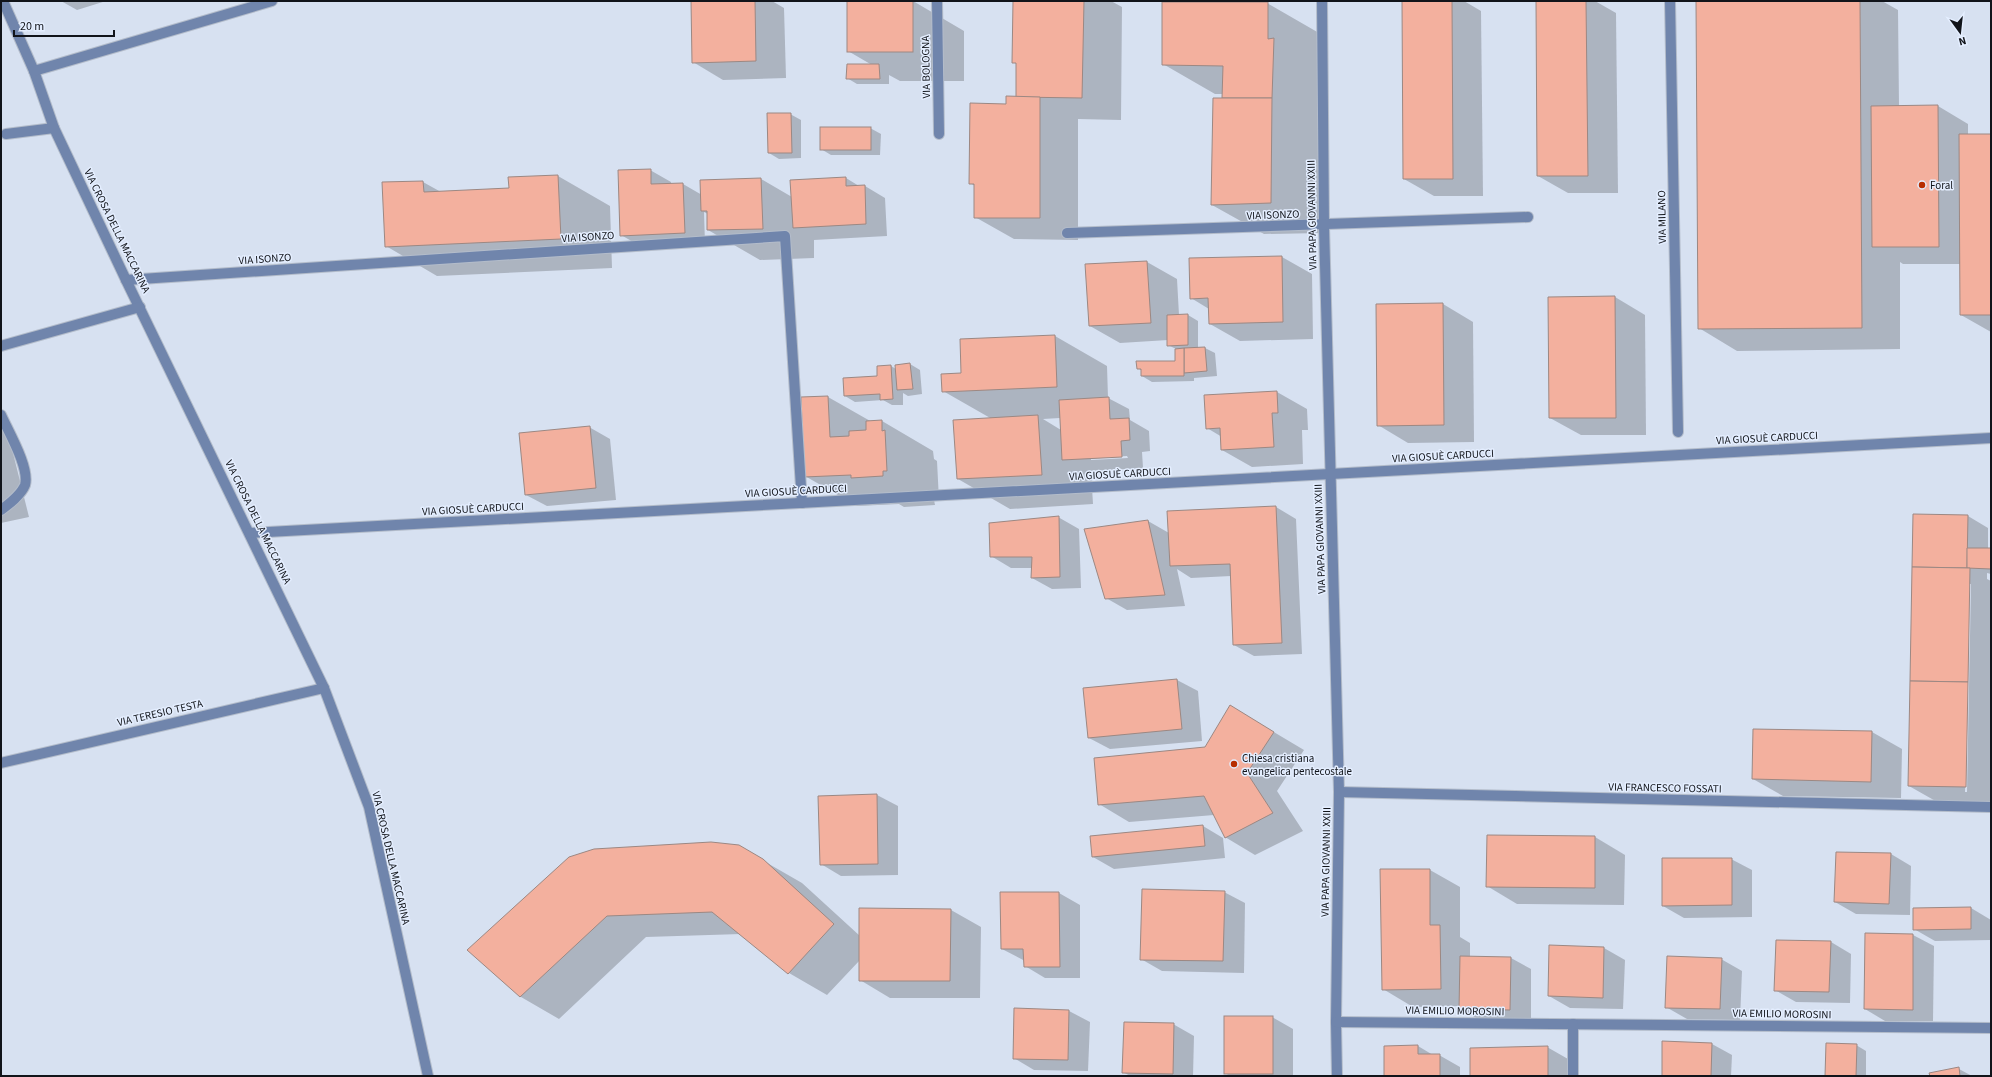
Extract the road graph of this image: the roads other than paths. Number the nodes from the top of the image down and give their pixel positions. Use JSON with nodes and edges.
{"nodes":[{"id":1,"x":4,"y":1,"type":"edge"},
{"id":2,"x":272,"y":1,"type":"edge"},
{"id":3,"x":937,"y":1,"type":"edge"},
{"id":4,"x":1322,"y":1,"type":"edge"},
{"id":5,"x":1670,"y":1,"type":"edge"},
{"id":6,"x":34,"y":71,"type":"junction"},
{"id":7,"x":54,"y":128,"type":"junction"},
{"id":8,"x":6,"y":134,"type":"dead end"},
{"id":9,"x":940,"y":134,"type":"dead end"},
{"id":10,"x":1528,"y":217,"type":"dead end"},
{"id":11,"x":1324,"y":226,"type":"junction"},
{"id":12,"x":1067,"y":233,"type":"dead end"},
{"id":13,"x":126,"y":280,"type":"junction"},
{"id":14,"x":140,"y":307,"type":"junction"},
{"id":15,"x":1,"y":346,"type":"edge"},
{"id":16,"x":1,"y":415,"type":"edge"},
{"id":17,"x":1678,"y":432,"type":"dead end"},
{"id":18,"x":1991,"y":438,"type":"edge"},
{"id":19,"x":1331,"y":475,"type":"junction"},
{"id":20,"x":802,"y":503,"type":"junction"},
{"id":21,"x":1,"y":510,"type":"edge"},
{"id":22,"x":250,"y":533,"type":"junction"},
{"id":23,"x":324,"y":688,"type":"junction"},
{"id":24,"x":1,"y":762,"type":"edge"},
{"id":25,"x":1339,"y":792,"type":"junction"},
{"id":26,"x":1991,"y":807,"type":"edge"},
{"id":27,"x":1336,"y":1022,"type":"junction"},
{"id":28,"x":1573,"y":1024,"type":"junction"},
{"id":29,"x":1991,"y":1028,"type":"edge"},
{"id":30,"x":428,"y":1076,"type":"edge"},
{"id":31,"x":1337,"y":1076,"type":"edge"},
{"id":32,"x":1573,"y":1076,"type":"edge"}],
"edges":[{"from":1,"to":6,"type":"street","name":"VIA CROSA DELLA MACCARINA"},
{"from":2,"to":6,"type":"street"},
{"from":3,"to":9,"type":"street","name":"VIA BOLOGNA"},
{"from":4,"to":11,"type":"street","name":"VIA PAPA GIOVANNI XXIII"},
{"from":5,"to":17,"type":"street","name":"VIA MILANO"},
{"from":6,"to":7,"type":"street","name":"VIA CROSA DELLA MACCARINA"},
{"from":7,"to":8,"type":"street"},
{"from":7,"to":13,"type":"street","name":"VIA CROSA DELLA MACCARINA"},
{"from":10,"to":11,"type":"street","name":"VIA ISONZO"},
{"from":11,"to":12,"type":"street","name":"VIA ISONZO"},
{"from":11,"to":19,"type":"street","name":"VIA PAPA GIOVANNI XXIII"},
{"from":13,"to":14,"type":"street","name":"VIA CROSA DELLA MACCARINA"},
{"from":13,"to":20,"type":"street","name":"VIA ISONZO"},
{"from":14,"to":15,"type":"street"},
{"from":14,"to":22,"type":"street","name":"VIA CROSA DELLA MACCARINA"},
{"from":16,"to":21,"type":"street"},
{"from":18,"to":19,"type":"street","name":"VIA GIOSUÈ CARDUCCI"},
{"from":19,"to":20,"type":"street","name":"VIA GIOSUÈ CARDUCCI"},
{"from":19,"to":25,"type":"street","name":"VIA PAPA GIOVANNI XXIII"},
{"from":20,"to":22,"type":"street","name":"VIA GIOSUÈ CARDUCCI"},
{"from":22,"to":23,"type":"street","name":"VIA CROSA DELLA MACCARINA"},
{"from":23,"to":24,"type":"street","name":"VIA TERESIO TESTA"},
{"from":23,"to":30,"type":"street","name":"VIA CROSA DELLA MACCARINA"},
{"from":25,"to":26,"type":"street","name":"VIA FRANCESCO FOSSATI"},
{"from":25,"to":27,"type":"street","name":"VIA PAPA GIOVANNI XXIII"},
{"from":27,"to":28,"type":"street","name":"VIA EMILIO MOROSINI"},
{"from":27,"to":31,"type":"street","name":"VIA PAPA GIOVANNI XXIII"},
{"from":28,"to":29,"type":"street","name":"VIA EMILIO MOROSINI"},
{"from":28,"to":32,"type":"street"}]}
